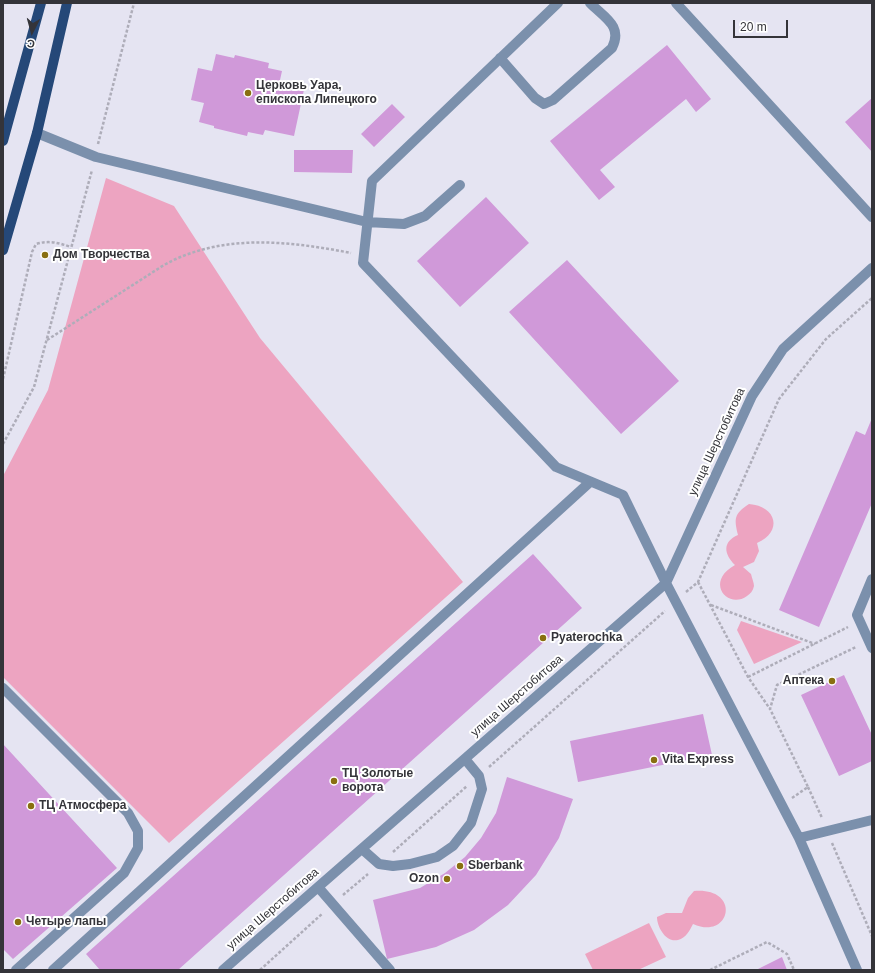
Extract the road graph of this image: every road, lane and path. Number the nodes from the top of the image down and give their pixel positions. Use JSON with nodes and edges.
{"nodes":[{"id":1,"x":41,"y":3,"type":"edge"},
{"id":2,"x":67,"y":3,"type":"edge"},
{"id":3,"x":134,"y":3,"type":"edge"},
{"id":4,"x":558,"y":3,"type":"edge"},
{"id":5,"x":590,"y":3,"type":"edge"},
{"id":6,"x":676,"y":3,"type":"edge"},
{"id":7,"x":500,"y":58,"type":"junction"},
{"id":8,"x":37,"y":133,"type":"junction"},
{"id":9,"x":3,"y":141,"type":"edge"},
{"id":10,"x":96,"y":157,"type":"junction"},
{"id":11,"x":460,"y":185,"type":"dead end"},
{"id":12,"x":872,"y":217,"type":"edge"},
{"id":13,"x":367,"y":222,"type":"junction"},
{"id":14,"x":71,"y":247,"type":"junction"},
{"id":15,"x":3,"y":250,"type":"edge"},
{"id":16,"x":363,"y":255,"type":"junction"},
{"id":17,"x":872,"y":268,"type":"edge"},
{"id":18,"x":46,"y":340,"type":"junction"},
{"id":19,"x":3,"y":379,"type":"edge"},
{"id":20,"x":3,"y":444,"type":"edge"},
{"id":21,"x":590,"y":482,"type":"junction"},
{"id":22,"x":872,"y":579,"type":"edge"},
{"id":23,"x":698,"y":582,"type":"dead end"},
{"id":24,"x":666,"y":583,"type":"junction"},
{"id":25,"x":710,"y":605,"type":"junction"},
{"id":26,"x":860,"y":621,"type":"junction"},
{"id":27,"x":814,"y":644,"type":"junction"},
{"id":28,"x":870,"y":644,"type":"edge"},
{"id":29,"x":748,"y":677,"type":"junction"},
{"id":30,"x":3,"y":688,"type":"edge"},
{"id":31,"x":770,"y":709,"type":"junction"},
{"id":32,"x":465,"y":759,"type":"junction"},
{"id":33,"x":808,"y":787,"type":"junction"},
{"id":34,"x":781,"y":804,"type":"junction"},
{"id":35,"x":872,"y":820,"type":"edge"},
{"id":36,"x":827,"y":831,"type":"junction"},
{"id":37,"x":799,"y":838,"type":"junction"},
{"id":38,"x":362,"y":849,"type":"junction"},
{"id":39,"x":318,"y":887,"type":"junction"},
{"id":40,"x":872,"y":936,"type":"edge"},
{"id":41,"x":16,"y":970,"type":"edge"},
{"id":42,"x":53,"y":970,"type":"edge"},
{"id":43,"x":223,"y":970,"type":"edge"},
{"id":44,"x":390,"y":970,"type":"edge"},
{"id":45,"x":710,"y":970,"type":"edge"},
{"id":46,"x":794,"y":970,"type":"edge"},
{"id":47,"x":857,"y":970,"type":"edge"}],
"edges":[{"from":1,"to":9,"type":"main road"},
{"from":2,"to":8,"type":"main road"},
{"from":3,"to":10,"type":"path"},
{"from":4,"to":7,"type":"street"},
{"from":5,"to":7,"type":"street"},
{"from":6,"to":12,"type":"street"},
{"from":7,"to":13,"type":"street"},
{"from":8,"to":10,"type":"street"},
{"from":8,"to":15,"type":"main road"},
{"from":10,"to":13,"type":"street"},
{"from":10,"to":14,"type":"path"},
{"from":11,"to":13,"type":"street"},
{"from":13,"to":16,"type":"street"},
{"from":14,"to":18,"type":"path"},
{"from":14,"to":19,"type":"path"},
{"from":16,"to":18,"type":"path"},
{"from":16,"to":21,"type":"street"},
{"from":17,"to":24,"type":"street","name":"улица Шерстобитова"},
{"from":18,"to":20,"type":"path"},
{"from":21,"to":24,"type":"street"},
{"from":21,"to":42,"type":"street"},
{"from":22,"to":26,"type":"street"},
{"from":23,"to":25,"type":"path"},
{"from":24,"to":32,"type":"street","name":"улица Шерстобитова"},
{"from":24,"to":34,"type":"street"},
{"from":25,"to":27,"type":"path"},
{"from":25,"to":29,"type":"path"},
{"from":26,"to":27,"type":"path"},
{"from":26,"to":28,"type":"street"},
{"from":27,"to":29,"type":"path"},
{"from":28,"to":31,"type":"path"},
{"from":29,"to":31,"type":"path"},
{"from":30,"to":41,"type":"street"},
{"from":31,"to":33,"type":"path"},
{"from":32,"to":38,"type":"street","name":"улица Шерстобитова"},
{"from":32,"to":38,"type":"street"},
{"from":33,"to":34,"type":"path"},
{"from":33,"to":36,"type":"path"},
{"from":34,"to":37,"type":"street"},
{"from":35,"to":36,"type":"street"},
{"from":36,"to":37,"type":"street"},
{"from":36,"to":40,"type":"path"},
{"from":37,"to":47,"type":"street"},
{"from":38,"to":39,"type":"street","name":"улица Шерстобитова"},
{"from":39,"to":43,"type":"street","name":"улица Шерстобитова"},
{"from":39,"to":44,"type":"street"},
{"from":45,"to":46,"type":"path"}]}
